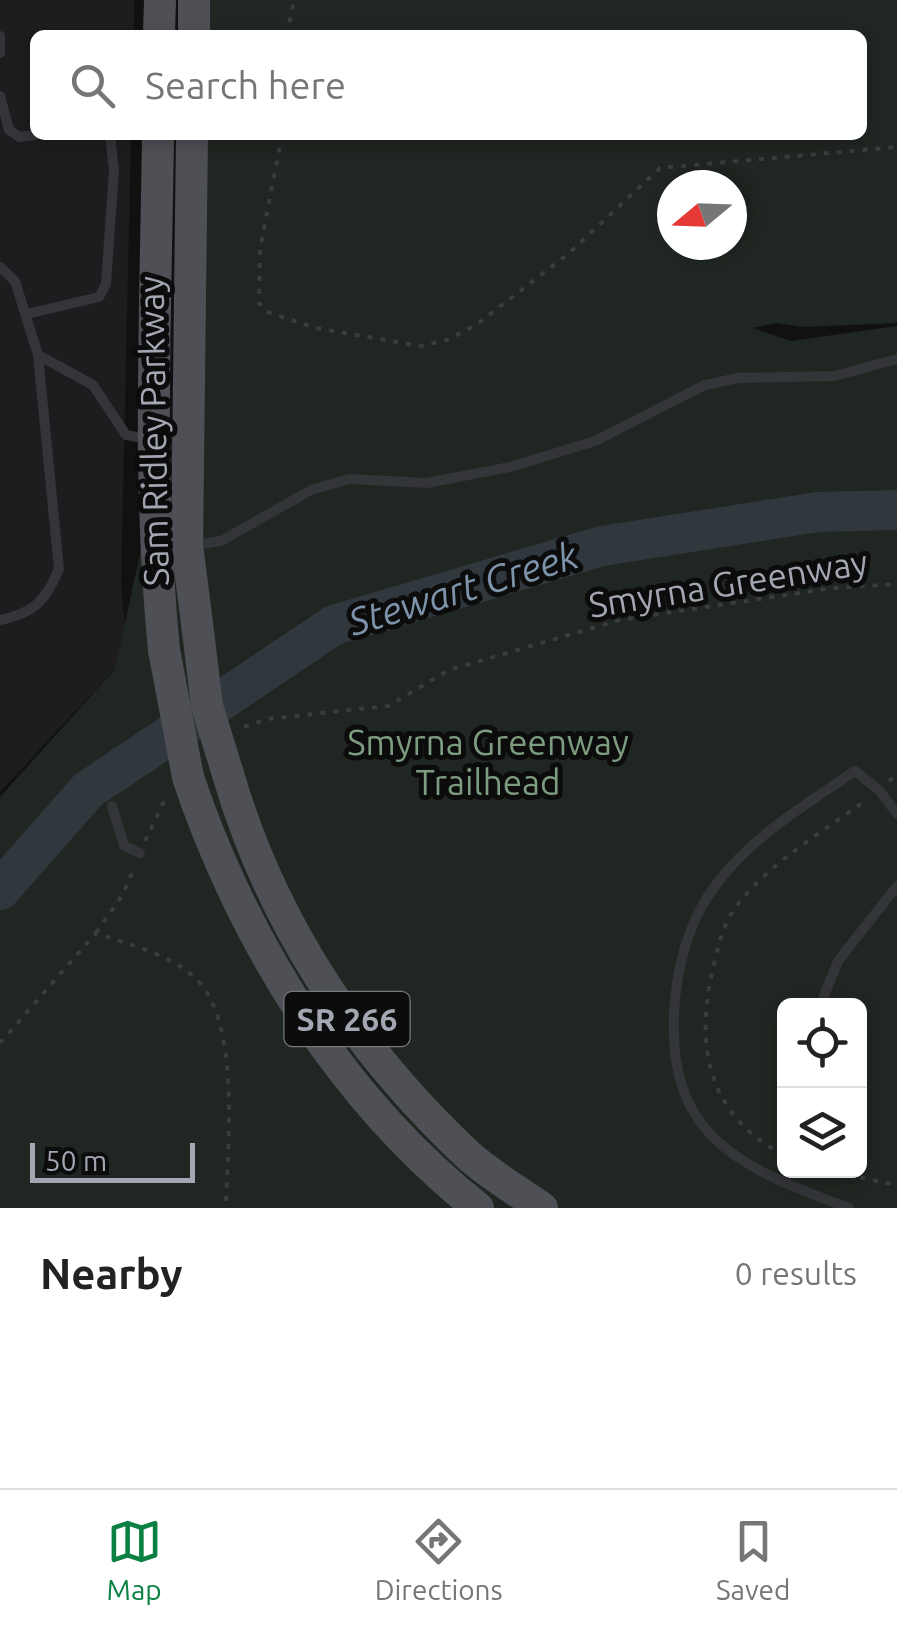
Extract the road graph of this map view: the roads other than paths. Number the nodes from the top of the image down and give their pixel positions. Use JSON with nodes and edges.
{"nodes":[{"id":1,"x":160,"y":0,"type":"edge"},
{"id":2,"x":194,"y":0,"type":"edge"},
{"id":3,"x":159,"y":30,"type":"edge"},
{"id":4,"x":194,"y":30,"type":"edge"},
{"id":5,"x":0,"y":36,"type":"edge"},
{"id":6,"x":0,"y":53,"type":"edge"},
{"id":7,"x":0,"y":96,"type":"edge"},
{"id":8,"x":30,"y":135,"type":"edge"},
{"id":9,"x":111,"y":140,"type":"edge"},
{"id":10,"x":158,"y":140,"type":"edge"},
{"id":11,"x":192,"y":140,"type":"edge"},
{"id":12,"x":0,"y":267,"type":"edge"},
{"id":13,"x":27,"y":314,"type":"junction"},
{"id":14,"x":38,"y":355,"type":"junction"},
{"id":15,"x":897,"y":359,"type":"edge"},
{"id":16,"x":154,"y":441,"type":"junction"},
{"id":17,"x":189,"y":442,"type":"junction"},
{"id":18,"x":188,"y":546,"type":"junction"},
{"id":19,"x":0,"y":620,"type":"edge"},
{"id":20,"x":112,"y":806,"type":"dead end"},
{"id":21,"x":897,"y":814,"type":"edge"},
{"id":22,"x":140,"y":853,"type":"dead end"},
{"id":23,"x":897,"y":886,"type":"edge"},
{"id":24,"x":823,"y":998,"type":"edge"},
{"id":25,"x":478,"y":1208,"type":"edge"},
{"id":26,"x":542,"y":1208,"type":"edge"},
{"id":27,"x":849,"y":1208,"type":"edge"}],
"edges":[{"from":1,"to":3,"type":"main road"},
{"from":2,"to":4,"type":"main road"},
{"from":5,"to":6,"type":"lane"},
{"from":7,"to":8,"type":"lane"},
{"from":9,"to":13,"type":"lane"},
{"from":10,"to":16,"type":"main road","name":"Sam Ridley Parkway","number":"SR 266"},
{"from":11,"to":17,"type":"main road","name":"Sam Ridley Parkway","number":"SR 266"},
{"from":12,"to":13,"type":"lane"},
{"from":13,"to":14,"type":"lane"},
{"from":14,"to":16,"type":"lane"},
{"from":14,"to":19,"type":"lane"},
{"from":15,"to":18,"type":"lane"},
{"from":16,"to":17,"type":"lane"},
{"from":16,"to":25,"type":"main road","name":"Sam Ridley Parkway","number":"SR 266","bridge":true},
{"from":17,"to":18,"type":"main road","name":"Sam Ridley Parkway","number":"SR 266"},
{"from":18,"to":26,"type":"main road","name":"Sam Ridley Parkway","number":"SR 266","bridge":true},
{"from":20,"to":22,"type":"lane"},
{"from":21,"to":27,"type":"lane"},
{"from":23,"to":24,"type":"lane"}]}
